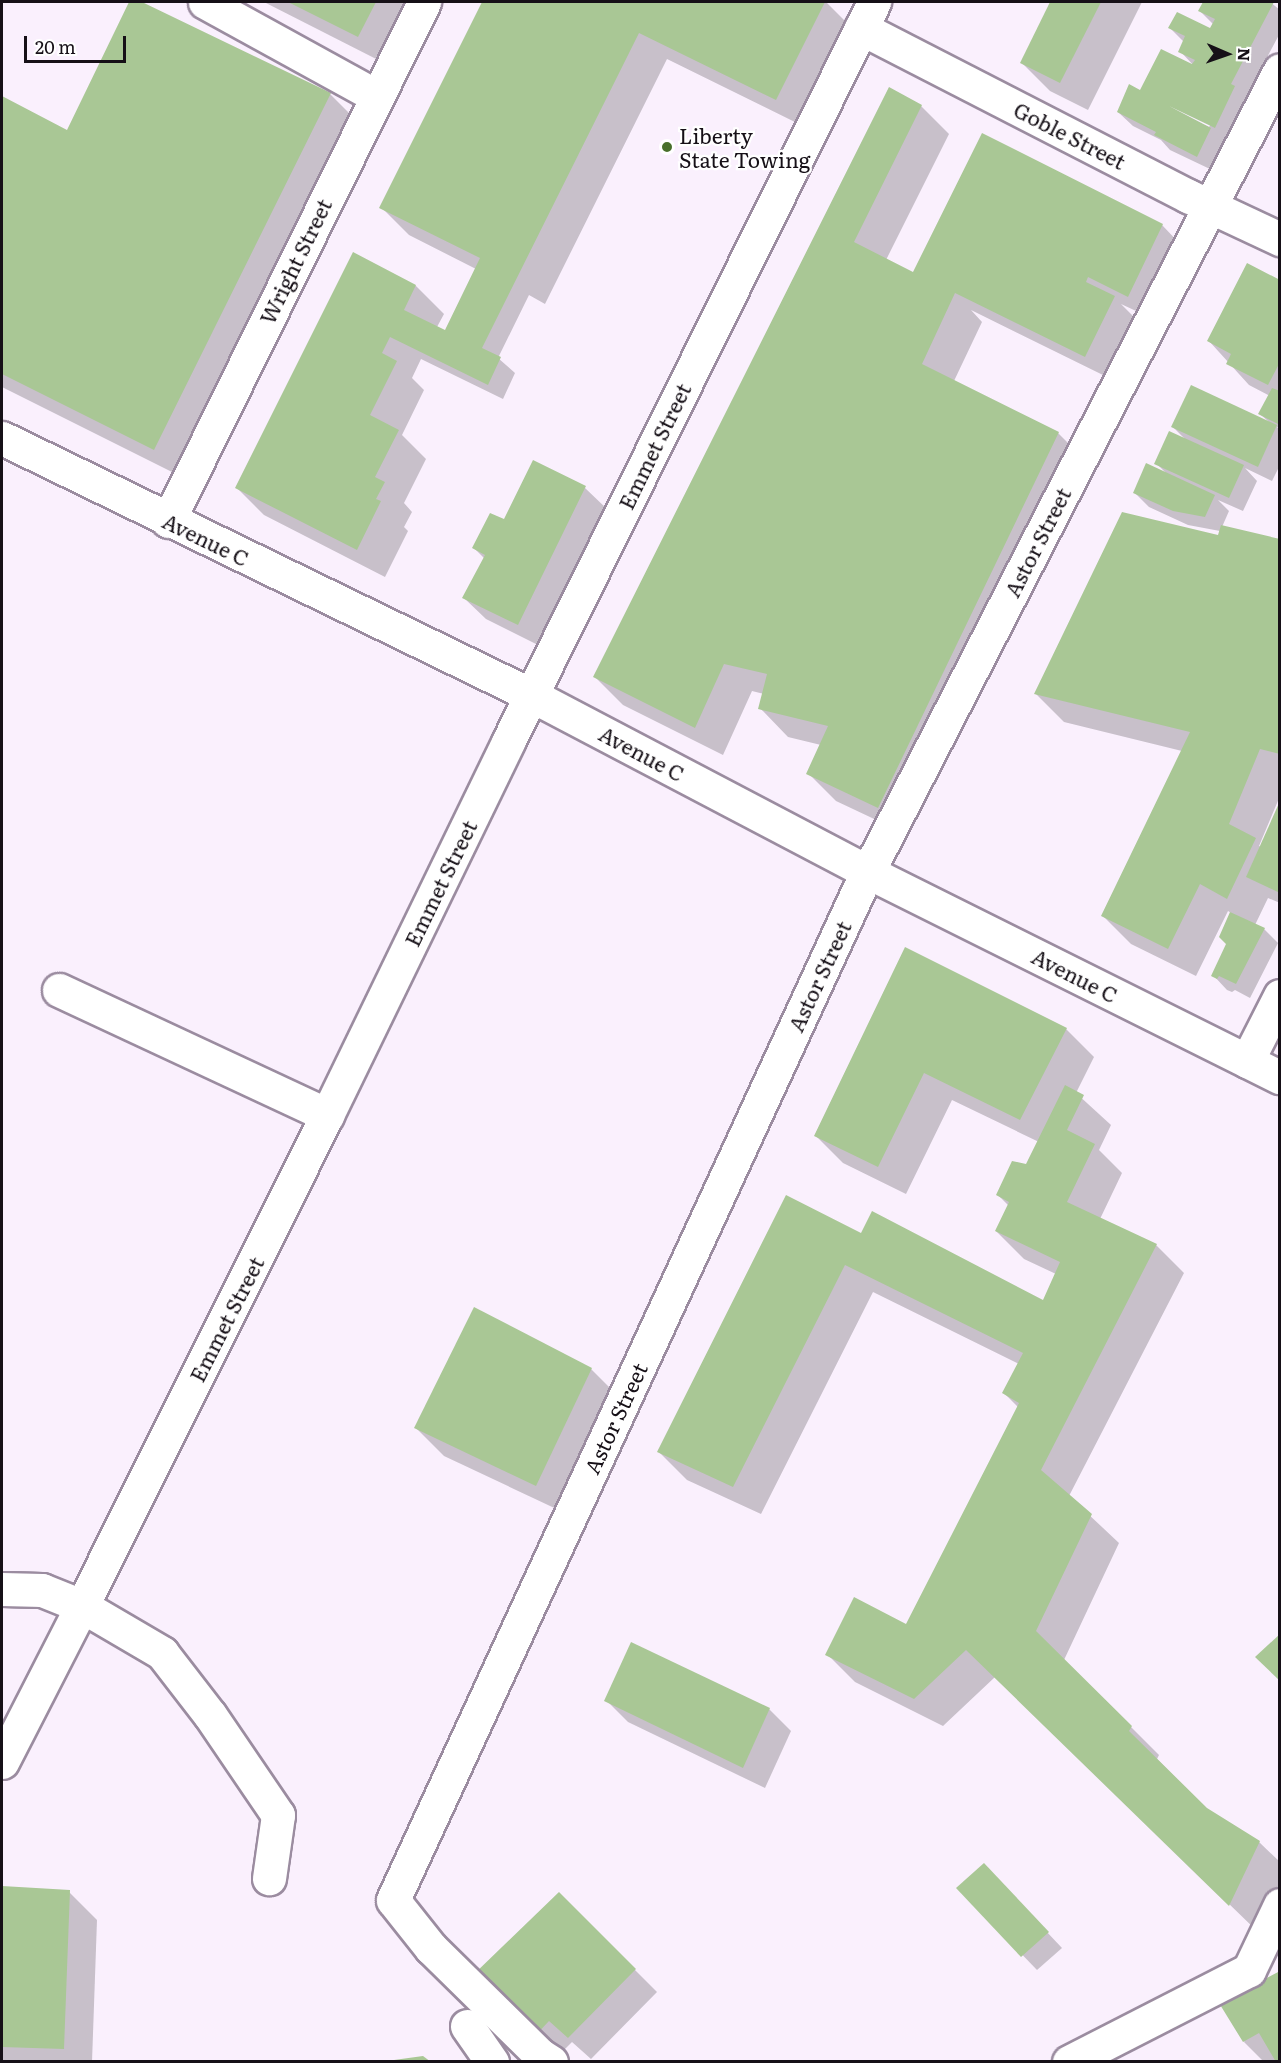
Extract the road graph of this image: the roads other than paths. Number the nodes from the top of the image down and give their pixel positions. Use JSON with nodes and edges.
{"nodes":[{"id":1,"x":205,"y":2,"type":"edge"},
{"id":2,"x":424,"y":2,"type":"edge"},
{"id":3,"x":868,"y":15,"type":"edge"},
{"id":4,"x":1280,"y":70,"type":"edge"},
{"id":5,"x":376,"y":96,"type":"junction"},
{"id":6,"x":1209,"y":207,"type":"junction"},
{"id":7,"x":1280,"y":239,"type":"edge"},
{"id":8,"x":2,"y":438,"type":"edge"},
{"id":9,"x":168,"y":521,"type":"junction"},
{"id":10,"x":531,"y":695,"type":"junction"},
{"id":11,"x":868,"y":872,"type":"junction"},
{"id":12,"x":59,"y":990,"type":"dead end"},
{"id":13,"x":1280,"y":996,"type":"edge"},
{"id":14,"x":1247,"y":1061,"type":"junction"},
{"id":15,"x":1280,"y":1077,"type":"edge"},
{"id":16,"x":327,"y":1115,"type":"junction"},
{"id":17,"x":2,"y":1589,"type":"edge"},
{"id":18,"x":82,"y":1606,"type":"junction"},
{"id":19,"x":2,"y":1762,"type":"edge"},
{"id":20,"x":269,"y":1878,"type":"dead end"},
{"id":21,"x":1280,"y":1905,"type":"edge"},
{"id":22,"x":467,"y":2026,"type":"dead end"},
{"id":23,"x":492,"y":2061,"type":"edge"},
{"id":24,"x":551,"y":2061,"type":"edge"},
{"id":25,"x":1069,"y":2061,"type":"edge"}],
"edges":[{"from":1,"to":5,"type":"street"},
{"from":2,"to":5,"type":"street","name":"Wright Street"},
{"from":3,"to":6,"type":"street","name":"Goble Street"},
{"from":3,"to":10,"type":"street","name":"Emmet Street"},
{"from":4,"to":6,"type":"street","name":"Astor Street"},
{"from":5,"to":9,"type":"street","name":"Wright Street"},
{"from":6,"to":7,"type":"street","name":"Goble Street"},
{"from":6,"to":11,"type":"street","name":"Astor Street"},
{"from":8,"to":9,"type":"street","name":"Avenue C"},
{"from":9,"to":10,"type":"street","name":"Avenue C"},
{"from":10,"to":11,"type":"street","name":"Avenue C"},
{"from":10,"to":16,"type":"street","name":"Emmet Street"},
{"from":11,"to":14,"type":"street","name":"Avenue C"},
{"from":11,"to":24,"type":"street","name":"Astor Street"},
{"from":12,"to":16,"type":"street"},
{"from":13,"to":14,"type":"street"},
{"from":14,"to":15,"type":"street","name":"Avenue C"},
{"from":16,"to":18,"type":"street","name":"Emmet Street"},
{"from":17,"to":18,"type":"street"},
{"from":18,"to":19,"type":"street","name":"Emmet Street"},
{"from":18,"to":20,"type":"street"},
{"from":21,"to":25,"type":"street"},
{"from":22,"to":23,"type":"street"}]}
